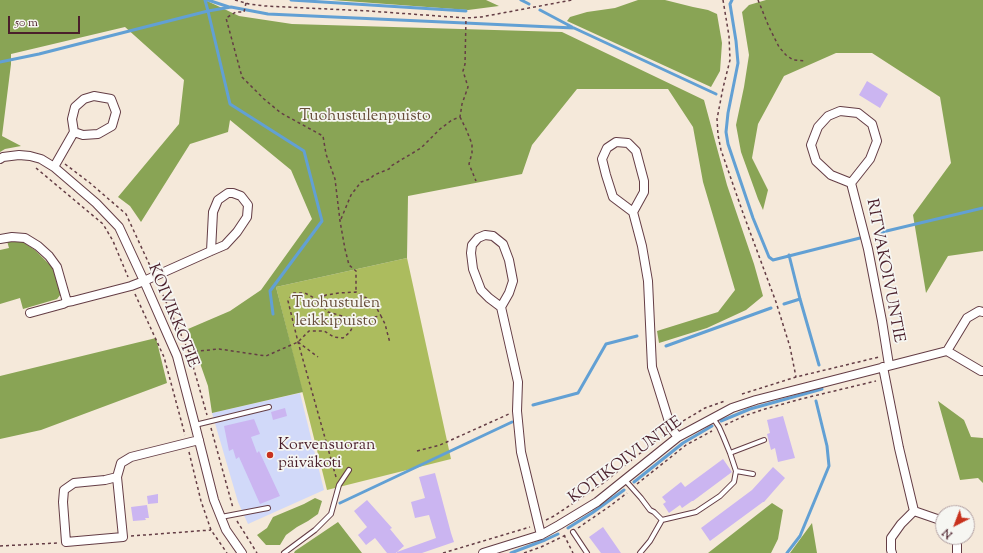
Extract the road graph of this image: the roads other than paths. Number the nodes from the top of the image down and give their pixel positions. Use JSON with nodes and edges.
{"nodes":[{"id":1,"x":74,"y":132,"type":"junction"},
{"id":2,"x":0,"y":159,"type":"edge"},
{"id":3,"x":54,"y":167,"type":"junction"},
{"id":4,"x":852,"y":183,"type":"junction"},
{"id":5,"x":633,"y":212,"type":"junction"},
{"id":6,"x":0,"y":239,"type":"edge"},
{"id":7,"x":211,"y":252,"type":"junction"},
{"id":8,"x":144,"y":281,"type":"junction"},
{"id":9,"x":68,"y":302,"type":"junction"},
{"id":10,"x":501,"y":307,"type":"junction"},
{"id":11,"x":983,"y":312,"type":"edge"},
{"id":12,"x":30,"y":313,"type":"dead end"},
{"id":13,"x":947,"y":351,"type":"junction"},
{"id":14,"x":886,"y":366,"type":"junction"},
{"id":15,"x":983,"y":371,"type":"edge"},
{"id":16,"x":269,"y":407,"type":"dead end"},
{"id":17,"x":713,"y":418,"type":"junction"},
{"id":18,"x":195,"y":425,"type":"junction"},
{"id":19,"x":678,"y":437,"type":"junction"},
{"id":20,"x":199,"y":440,"type":"junction"},
{"id":21,"x":764,"y":440,"type":"dead end"},
{"id":22,"x":730,"y":453,"type":"junction"},
{"id":23,"x":349,"y":470,"type":"dead end"},
{"id":24,"x":736,"y":471,"type":"junction"},
{"id":25,"x":753,"y":474,"type":"dead end"},
{"id":26,"x":117,"y":477,"type":"junction"},
{"id":27,"x":624,"y":480,"type":"junction"},
{"id":28,"x":268,"y":508,"type":"dead end"},
{"id":29,"x":914,"y":511,"type":"junction"},
{"id":30,"x":220,"y":517,"type":"junction"},
{"id":31,"x":935,"y":518,"type":"edge"},
{"id":32,"x":662,"y":520,"type":"junction"},
{"id":33,"x":573,"y":532,"type":"road end"},
{"id":34,"x":541,"y":535,"type":"junction"},
{"id":35,"x":242,"y":553,"type":"edge"},
{"id":36,"x":284,"y":553,"type":"edge"},
{"id":37,"x":483,"y":553,"type":"edge"},
{"id":38,"x":587,"y":553,"type":"edge"},
{"id":39,"x":640,"y":553,"type":"edge"},
{"id":40,"x":892,"y":553,"type":"edge"}],
"edges":[{"from":1,"to":1,"type":"street"},
{"from":1,"to":3,"type":"street"},
{"from":2,"to":3,"type":"street","name":"KOIVIKKOTIE"},
{"from":3,"to":8,"type":"street","name":"KOIVIKKOTIE"},
{"from":4,"to":4,"type":"street","name":"RITVAKOIVUNTIE"},
{"from":4,"to":14,"type":"street","name":"RITVAKOIVUNTIE"},
{"from":5,"to":5,"type":"street"},
{"from":5,"to":19,"type":"street"},
{"from":6,"to":9,"type":"street"},
{"from":7,"to":7,"type":"street"},
{"from":7,"to":8,"type":"street"},
{"from":8,"to":9,"type":"street"},
{"from":8,"to":18,"type":"street","name":"KOIVIKKOTIE"},
{"from":9,"to":12,"type":"street"},
{"from":10,"to":10,"type":"street"},
{"from":10,"to":34,"type":"street"},
{"from":11,"to":13,"type":"street"},
{"from":13,"to":14,"type":"street","name":"KOTIKOIVUNTIE"},
{"from":13,"to":15,"type":"street"},
{"from":14,"to":17,"type":"street","name":"KOTIKOIVUNTIE"},
{"from":14,"to":29,"type":"street","name":"RITVAKOIVUNTIE"},
{"from":16,"to":18,"type":"lane"},
{"from":17,"to":19,"type":"street","name":"KOTIKOIVUNTIE"},
{"from":17,"to":22,"type":"lane"},
{"from":18,"to":20,"type":"street","name":"KOIVIKKOTIE"},
{"from":19,"to":27,"type":"street","name":"KOTIKOIVUNTIE"},
{"from":20,"to":26,"type":"street"},
{"from":20,"to":30,"type":"street","name":"KOIVIKKOTIE"},
{"from":21,"to":22,"type":"lane"},
{"from":22,"to":24,"type":"lane"},
{"from":23,"to":36,"type":"lane"},
{"from":24,"to":25,"type":"lane"},
{"from":24,"to":32,"type":"lane"},
{"from":26,"to":26,"type":"street"},
{"from":27,"to":32,"type":"lane"},
{"from":27,"to":34,"type":"street","name":"KOTIKOIVUNTIE"},
{"from":28,"to":30,"type":"lane"},
{"from":29,"to":31,"type":"street"},
{"from":29,"to":40,"type":"street"},
{"from":30,"to":35,"type":"street","name":"KOIVIKKOTIE"},
{"from":32,"to":39,"type":"lane"},
{"from":33,"to":38,"type":"lane"},
{"from":34,"to":37,"type":"street","name":"KOTIKOIVUNTIE"}]}
